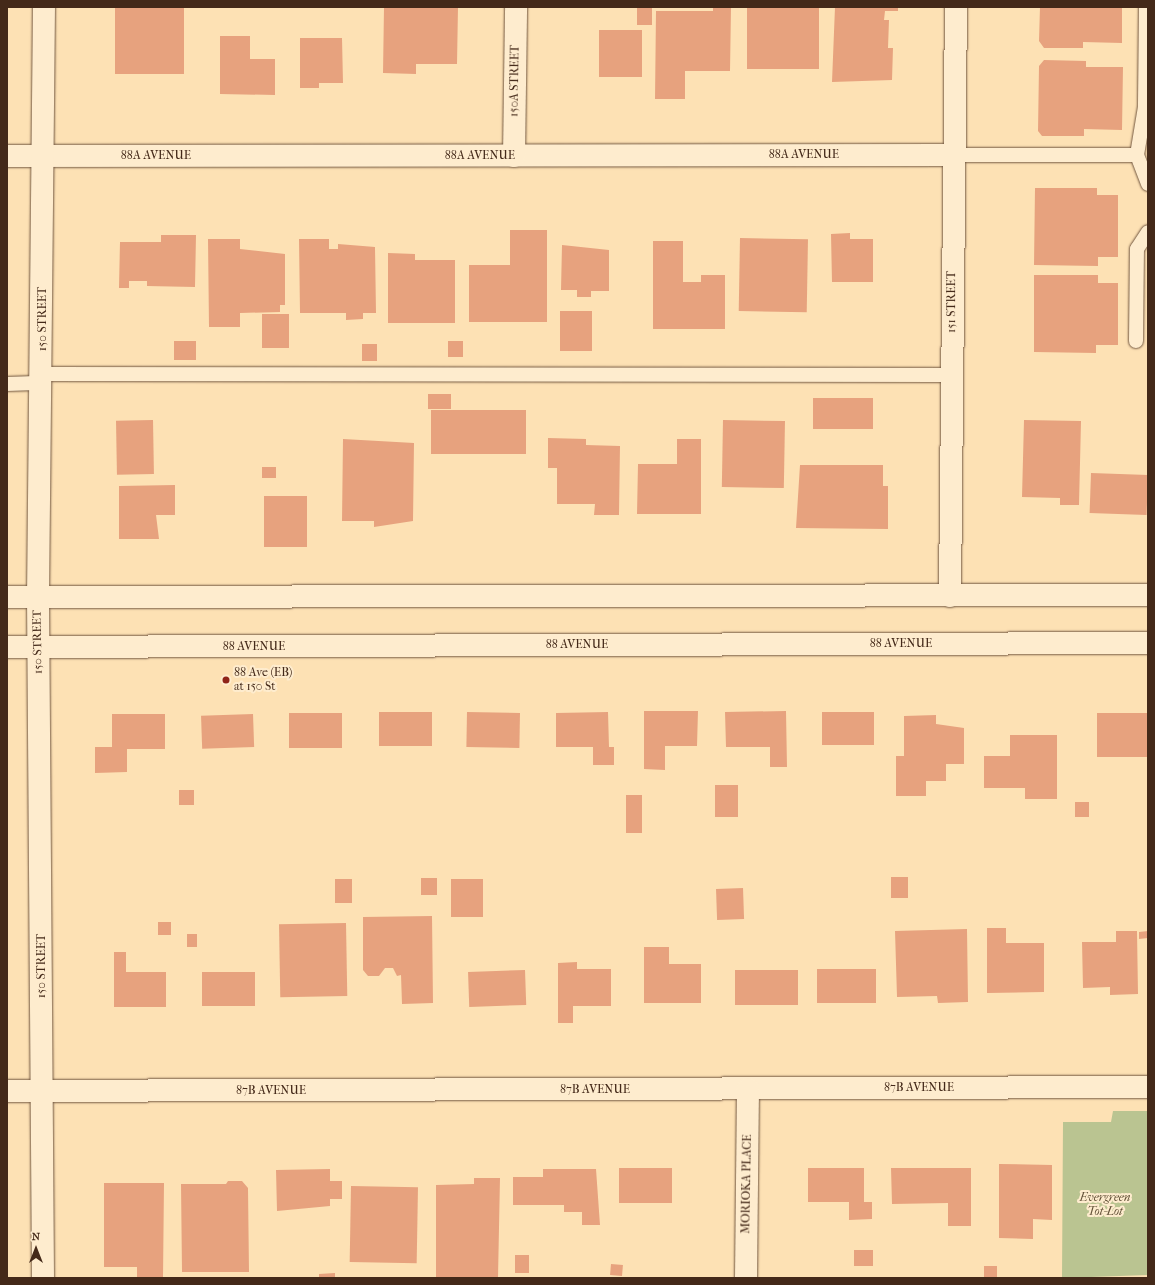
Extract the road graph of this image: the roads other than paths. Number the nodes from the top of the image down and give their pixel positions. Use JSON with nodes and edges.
{"nodes":[{"id":1,"x":44,"y":7,"type":"edge"},
{"id":2,"x":516,"y":7,"type":"edge"},
{"id":3,"x":956,"y":7,"type":"edge"},
{"id":4,"x":1146,"y":7,"type":"edge"},
{"id":5,"x":953,"y":155,"type":"junction"},
{"id":6,"x":1137,"y":155,"type":"junction"},
{"id":7,"x":7,"y":156,"type":"edge"},
{"id":8,"x":43,"y":156,"type":"junction"},
{"id":9,"x":514,"y":156,"type":"junction"},
{"id":10,"x":1148,"y":184,"type":"edge"},
{"id":11,"x":1148,"y":232,"type":"edge"},
{"id":12,"x":1136,"y":341,"type":"dead end"},
{"id":13,"x":952,"y":375,"type":"junction"},
{"id":14,"x":43,"y":378,"type":"junction"},
{"id":15,"x":7,"y":384,"type":"edge"},
{"id":16,"x":1148,"y":595,"type":"edge"},
{"id":17,"x":950,"y":596,"type":"junction"},
{"id":18,"x":7,"y":597,"type":"edge"},
{"id":19,"x":38,"y":598,"type":"junction"},
{"id":20,"x":1148,"y":643,"type":"edge"},
{"id":21,"x":7,"y":647,"type":"edge"},
{"id":22,"x":39,"y":647,"type":"junction"},
{"id":23,"x":1148,"y":1087,"type":"edge"},
{"id":24,"x":748,"y":1089,"type":"junction"},
{"id":25,"x":7,"y":1091,"type":"edge"},
{"id":26,"x":42,"y":1091,"type":"junction"},
{"id":27,"x":43,"y":1278,"type":"edge"},
{"id":28,"x":746,"y":1278,"type":"edge"}],
"edges":[{"from":1,"to":8,"type":"street","name":"150 STREET"},
{"from":2,"to":9,"type":"street","name":"150A STREET"},
{"from":3,"to":5,"type":"street","name":"151 STREET"},
{"from":4,"to":6,"type":"lane"},
{"from":5,"to":6,"type":"lane"},
{"from":5,"to":9,"type":"street","name":"88A AVENUE"},
{"from":5,"to":13,"type":"street","name":"151 STREET"},
{"from":6,"to":10,"type":"lane"},
{"from":7,"to":8,"type":"street","name":"88A AVENUE"},
{"from":8,"to":9,"type":"street","name":"88A AVENUE"},
{"from":8,"to":14,"type":"street","name":"150 STREET"},
{"from":11,"to":12,"type":"lane"},
{"from":13,"to":14,"type":"lane"},
{"from":13,"to":17,"type":"street","name":"151 STREET"},
{"from":14,"to":15,"type":"lane"},
{"from":14,"to":19,"type":"street","name":"150 STREET"},
{"from":16,"to":17,"type":"street"},
{"from":17,"to":19,"type":"street"},
{"from":18,"to":19,"type":"street"},
{"from":19,"to":22,"type":"street","name":"150 STREET"},
{"from":20,"to":22,"type":"street","name":"88 AVENUE"},
{"from":21,"to":22,"type":"street","name":"88 AVENUE"},
{"from":22,"to":26,"type":"street","name":"150 STREET"},
{"from":23,"to":24,"type":"street","name":"87B AVENUE"},
{"from":24,"to":26,"type":"street","name":"87B AVENUE"},
{"from":24,"to":28,"type":"street","name":"MORIOKA PLACE"},
{"from":25,"to":26,"type":"street","name":"87B AVENUE"},
{"from":26,"to":27,"type":"street","name":"150 STREET"}]}
